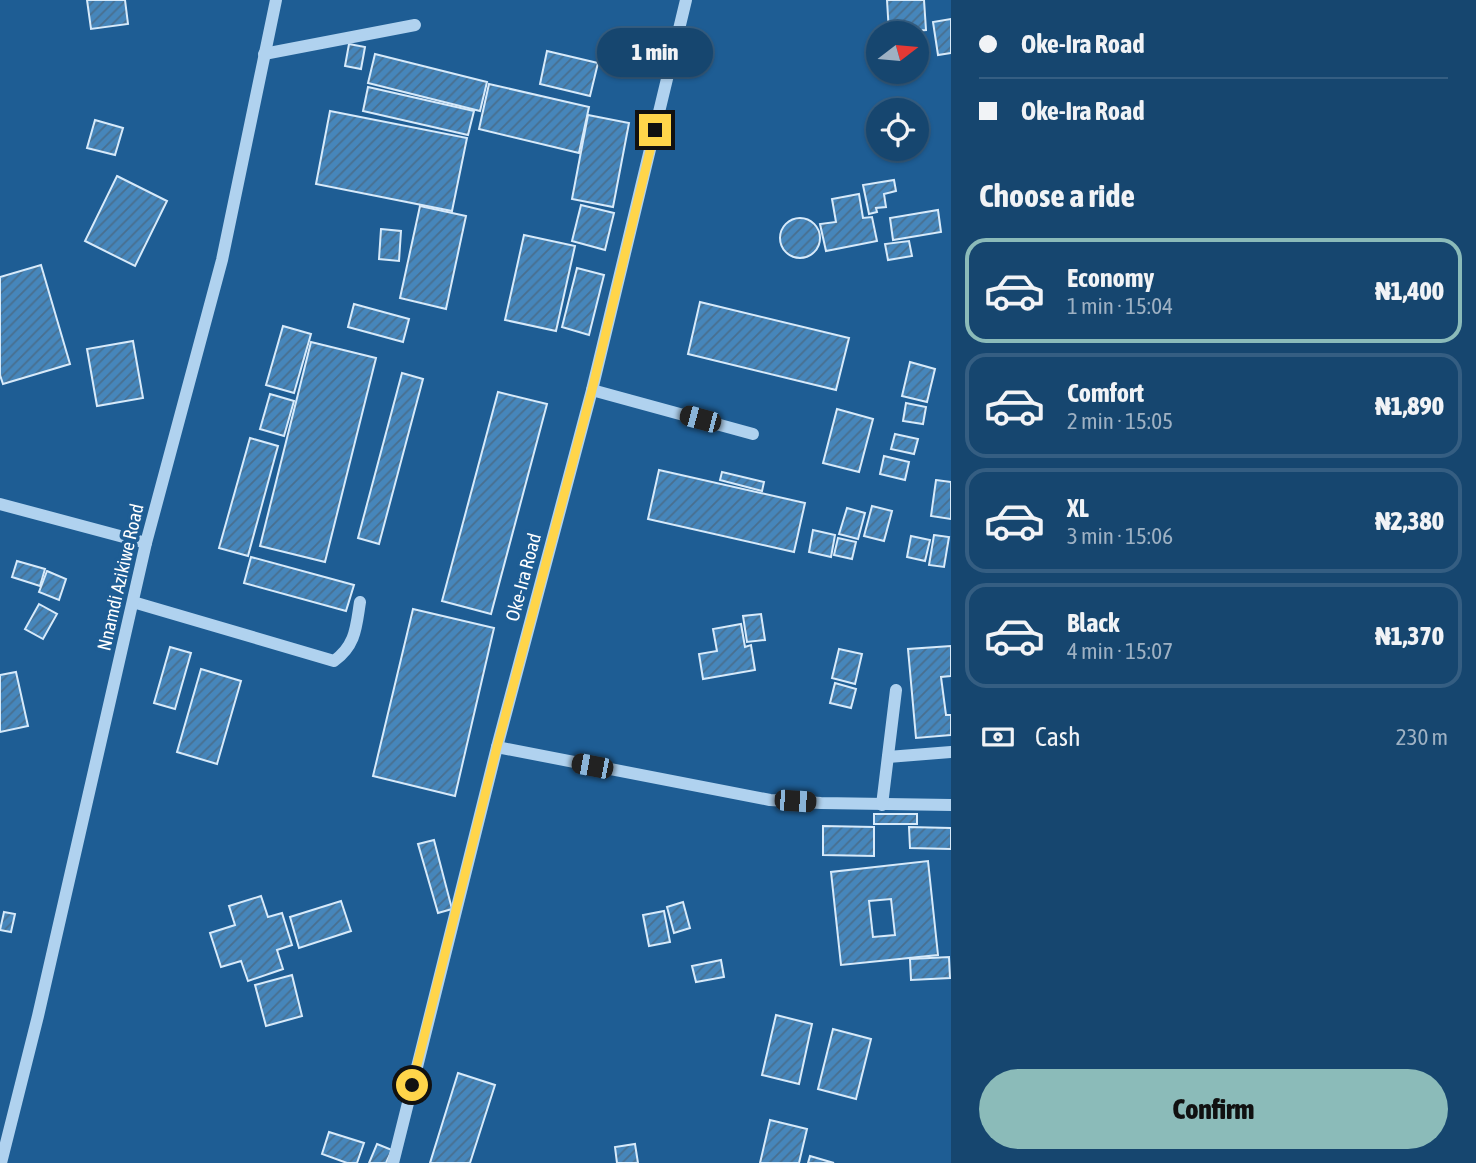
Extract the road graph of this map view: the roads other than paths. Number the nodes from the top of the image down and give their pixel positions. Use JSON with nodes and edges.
{"nodes":[{"id":1,"x":276,"y":0,"type":"edge"},
{"id":2,"x":686,"y":0,"type":"edge"},
{"id":3,"x":415,"y":25,"type":"dead end"},
{"id":4,"x":264,"y":54,"type":"junction"},
{"id":5,"x":592,"y":390,"type":"junction"},
{"id":6,"x":753,"y":434,"type":"dead end"},
{"id":7,"x":0,"y":503,"type":"edge"},
{"id":8,"x":146,"y":543,"type":"junction"},
{"id":9,"x":133,"y":601,"type":"junction"},
{"id":10,"x":360,"y":602,"type":"dead end"},
{"id":11,"x":896,"y":690,"type":"dead end"},
{"id":12,"x":497,"y":747,"type":"junction"},
{"id":13,"x":951,"y":752,"type":"edge"},
{"id":14,"x":888,"y":757,"type":"junction"},
{"id":15,"x":882,"y":804,"type":"junction"},
{"id":16,"x":951,"y":804,"type":"edge"},
{"id":17,"x":1,"y":1163,"type":"edge"},
{"id":18,"x":393,"y":1163,"type":"edge"}],
"edges":[{"from":1,"to":4,"type":"street","name":"Nnamdi Azikiwe Road"},
{"from":2,"to":5,"type":"street","name":"Oke-Ira Road"},
{"from":3,"to":4,"type":"street"},
{"from":4,"to":8,"type":"street","name":"Nnamdi Azikiwe Road"},
{"from":5,"to":6,"type":"street"},
{"from":5,"to":12,"type":"street","name":"Oke-Ira Road"},
{"from":7,"to":8,"type":"street"},
{"from":8,"to":9,"type":"street","name":"Nnamdi Azikiwe Road"},
{"from":9,"to":10,"type":"street"},
{"from":9,"to":17,"type":"street","name":"Nnamdi Azikiwe Road"},
{"from":11,"to":14,"type":"street"},
{"from":12,"to":15,"type":"street"},
{"from":12,"to":18,"type":"street","name":"Oke-Ira Road"},
{"from":13,"to":14,"type":"street"},
{"from":14,"to":15,"type":"street"},
{"from":15,"to":16,"type":"street"}]}
